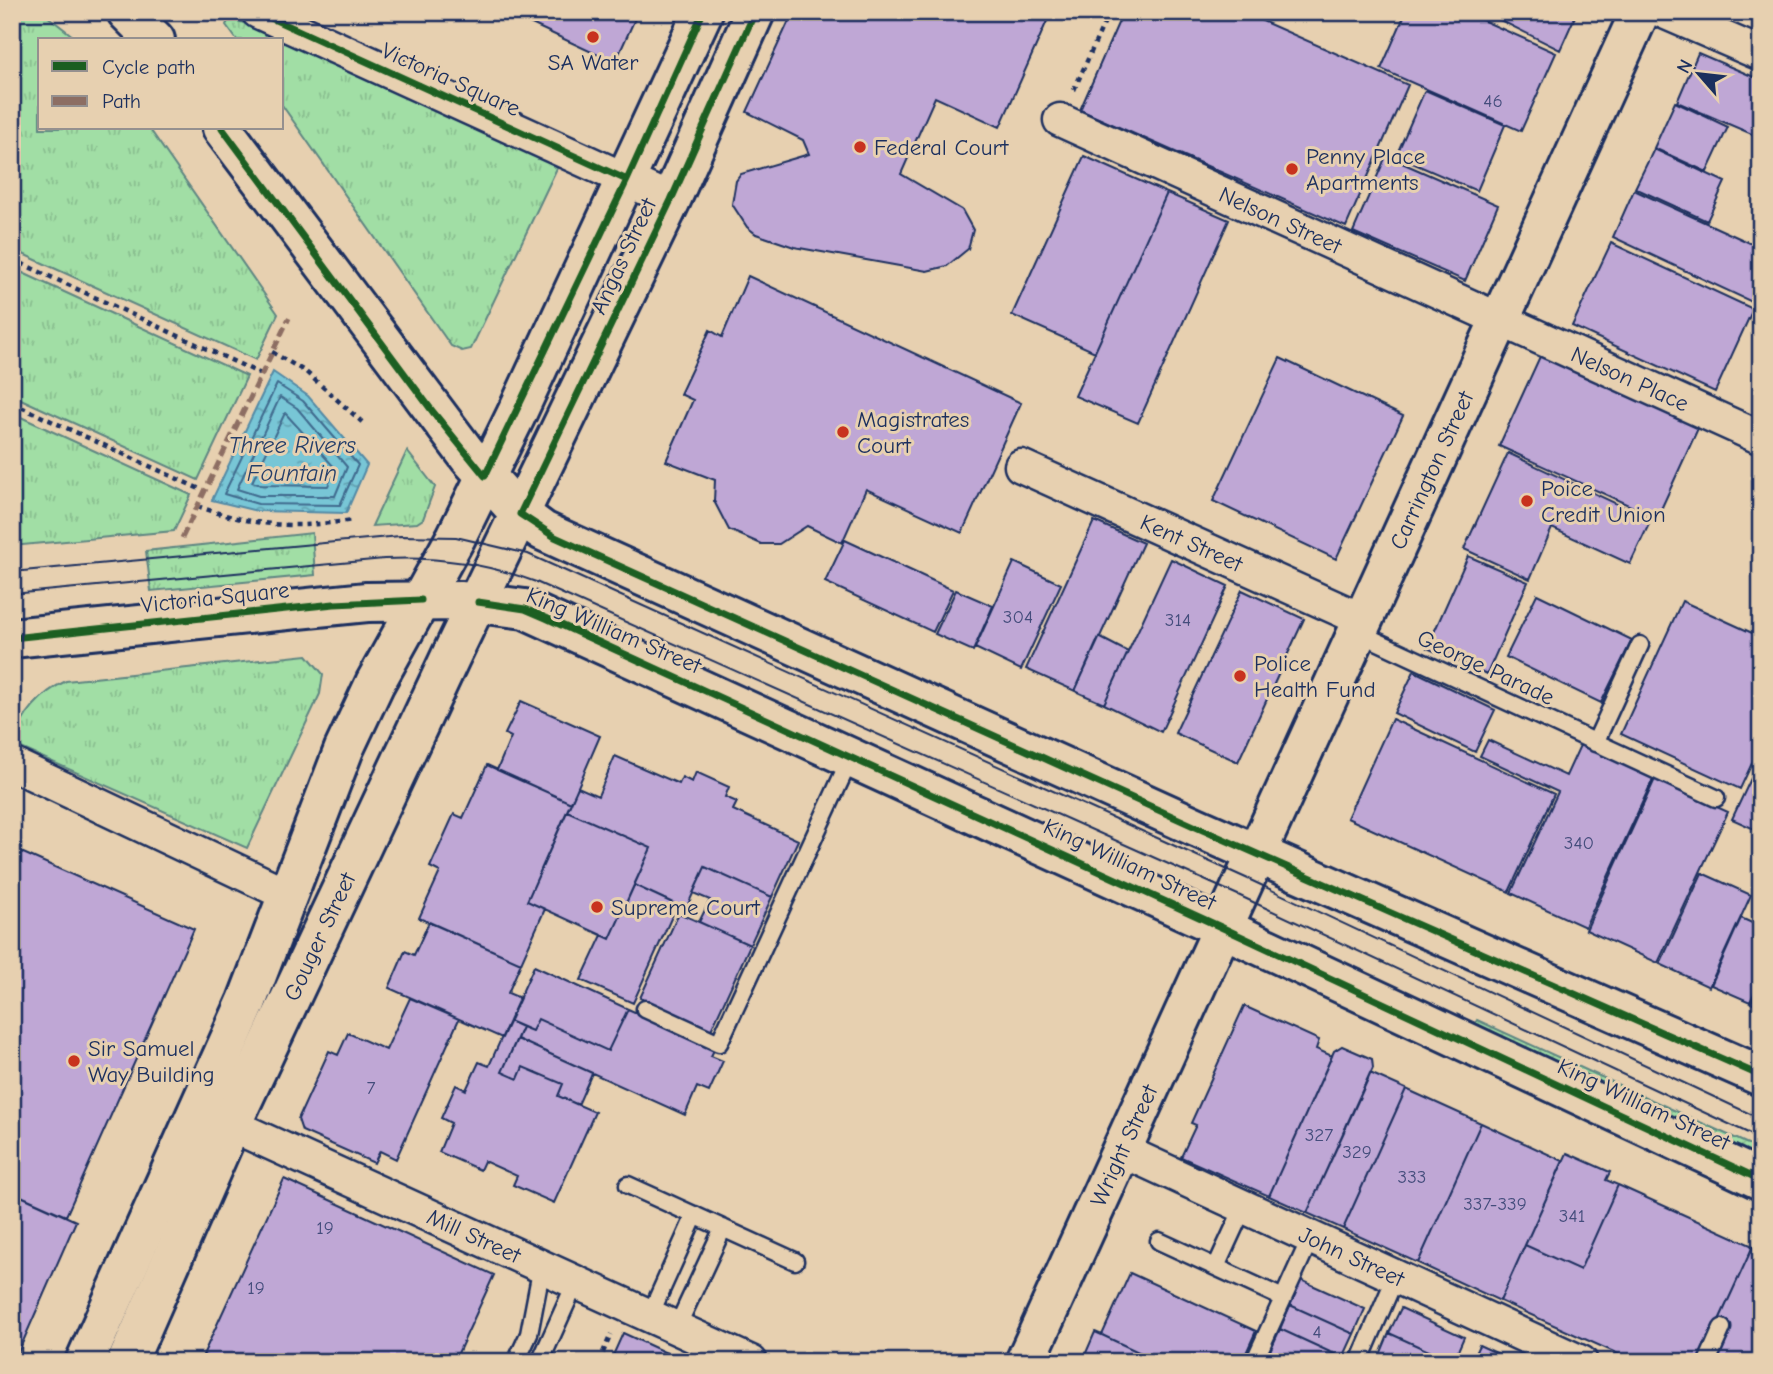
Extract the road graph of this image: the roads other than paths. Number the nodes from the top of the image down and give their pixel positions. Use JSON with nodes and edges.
{"nodes":[{"id":1,"x":127,"y":12,"type":"edge"},
{"id":2,"x":258,"y":12,"type":"edge"},
{"id":3,"x":703,"y":12,"type":"edge"},
{"id":4,"x":755,"y":12,"type":"edge"},
{"id":5,"x":1640,"y":12,"type":"edge"},
{"id":6,"x":1664,"y":12,"type":"edge"},
{"id":7,"x":153,"y":38,"type":"edge"},
{"id":8,"x":1761,"y":54,"type":"edge"},
{"id":9,"x":1060,"y":120,"type":"road end"},
{"id":10,"x":223,"y":130,"type":"edge"},
{"id":11,"x":627,"y":180,"type":"junction"},
{"id":12,"x":671,"y":200,"type":"junction"},
{"id":13,"x":1501,"y":317,"type":"junction"},
{"id":14,"x":1761,"y":438,"type":"edge"},
{"id":15,"x":1021,"y":466,"type":"dead end"},
{"id":16,"x":485,"y":476,"type":"junction"},
{"id":17,"x":520,"y":514,"type":"junction"},
{"id":18,"x":421,"y":600,"type":"junction"},
{"id":19,"x":478,"y":602,"type":"junction"},
{"id":20,"x":1360,"y":626,"type":"junction"},
{"id":21,"x":12,"y":638,"type":"edge"},
{"id":22,"x":1640,"y":645,"type":"dead end"},
{"id":23,"x":1595,"y":743,"type":"junction"},
{"id":24,"x":851,"y":758,"type":"junction"},
{"id":25,"x":12,"y":764,"type":"edge"},
{"id":26,"x":1716,"y":798,"type":"dead end"},
{"id":27,"x":375,"y":823,"type":"junction"},
{"id":28,"x":1258,"y":852,"type":"junction"},
{"id":29,"x":286,"y":894,"type":"junction"},
{"id":30,"x":1223,"y":928,"type":"junction"},
{"id":31,"x":645,"y":1009,"type":"dead end"},
{"id":32,"x":1761,"y":1076,"type":"edge"},
{"id":33,"x":196,"y":1110,"type":"junction"},
{"id":34,"x":231,"y":1125,"type":"junction"},
{"id":35,"x":1121,"y":1150,"type":"junction"},
{"id":36,"x":1761,"y":1180,"type":"edge"},
{"id":37,"x":628,"y":1185,"type":"dead end"},
{"id":38,"x":1244,"y":1206,"type":"junction"},
{"id":39,"x":695,"y":1215,"type":"junction"},
{"id":40,"x":723,"y":1228,"type":"junction"},
{"id":41,"x":1311,"y":1237,"type":"junction"},
{"id":42,"x":1159,"y":1241,"type":"dead end"},
{"id":43,"x":795,"y":1261,"type":"dead end"},
{"id":44,"x":542,"y":1266,"type":"junction"},
{"id":45,"x":1216,"y":1267,"type":"junction"},
{"id":46,"x":1396,"y":1276,"type":"junction"},
{"id":47,"x":576,"y":1282,"type":"junction"},
{"id":48,"x":1283,"y":1298,"type":"junction"},
{"id":49,"x":664,"y":1322,"type":"junction"},
{"id":50,"x":1722,"y":1328,"type":"dead end"},
{"id":51,"x":1574,"y":1360,"type":"edge"},
{"id":52,"x":85,"y":1362,"type":"edge"},
{"id":53,"x":127,"y":1362,"type":"edge"},
{"id":54,"x":516,"y":1362,"type":"edge"},
{"id":55,"x":540,"y":1362,"type":"edge"},
{"id":56,"x":751,"y":1362,"type":"edge"},
{"id":57,"x":1025,"y":1362,"type":"edge"},
{"id":58,"x":1254,"y":1362,"type":"edge"},
{"id":59,"x":1359,"y":1362,"type":"edge"},
{"id":60,"x":1707,"y":1362,"type":"edge"}],
"edges":[{"from":1,"to":7,"type":"street"},
{"from":2,"to":11,"type":"street","name":"Victoria Square"},
{"from":3,"to":11,"type":"street","name":"Angas Street"},
{"from":4,"to":12,"type":"street","name":"Angas Street"},
{"from":5,"to":13,"type":"street","name":"Carrington Street"},
{"from":6,"to":8,"type":"street"},
{"from":9,"to":13,"type":"street","name":"Nelson Street"},
{"from":10,"to":16,"type":"street"},
{"from":11,"to":12,"type":"street","name":"Victoria Square"},
{"from":11,"to":16,"type":"street","name":"Angas Street"},
{"from":12,"to":17,"type":"street","name":"Angas Street"},
{"from":13,"to":14,"type":"street","name":"Nelson Place"},
{"from":13,"to":20,"type":"street","name":"Carrington Street"},
{"from":15,"to":20,"type":"street","name":"Kent Street"},
{"from":16,"to":17,"type":"street"},
{"from":16,"to":18,"type":"street","name":"Angas Street"},
{"from":17,"to":19,"type":"street","name":"Gouger Street"},
{"from":17,"to":28,"type":"street"},
{"from":18,"to":19,"type":"street","name":"Victoria Square"},
{"from":18,"to":21,"type":"street","name":"Victoria Square"},
{"from":18,"to":29,"type":"street","name":"Gouger Street"},
{"from":19,"to":24,"type":"street","name":"King William Street"},
{"from":19,"to":27,"type":"street","name":"Gouger Street"},
{"from":20,"to":23,"type":"lane","name":"George Parade"},
{"from":20,"to":28,"type":"street","name":"Carrington Street"},
{"from":22,"to":23,"type":"lane"},
{"from":23,"to":26,"type":"lane","name":"George Parade"},
{"from":24,"to":30,"type":"street","name":"King William Street"},
{"from":24,"to":31,"type":"lane"},
{"from":25,"to":29,"type":"street"},
{"from":27,"to":29,"type":"street"},
{"from":27,"to":34,"type":"street","name":"Gouger Street"},
{"from":28,"to":30,"type":"street","name":"Carrington Street"},
{"from":28,"to":32,"type":"street"},
{"from":29,"to":33,"type":"street","name":"Gouger Street"},
{"from":30,"to":35,"type":"street","name":"Wright Street"},
{"from":30,"to":36,"type":"street","name":"King William Street"},
{"from":33,"to":34,"type":"street","name":"Mill Street"},
{"from":33,"to":52,"type":"street","name":"Gouger Street"},
{"from":34,"to":44,"type":"street","name":"Mill Street"},
{"from":34,"to":53,"type":"street","name":"Gouger Street"},
{"from":35,"to":38,"type":"street","name":"John Street"},
{"from":35,"to":57,"type":"street","name":"Wright Street"},
{"from":37,"to":39,"type":"lane"},
{"from":38,"to":41,"type":"street","name":"John Street"},
{"from":38,"to":45,"type":"lane"},
{"from":39,"to":40,"type":"lane"},
{"from":39,"to":49,"type":"lane"},
{"from":40,"to":43,"type":"lane"},
{"from":40,"to":49,"type":"lane"},
{"from":41,"to":46,"type":"street","name":"John Street"},
{"from":41,"to":48,"type":"lane"},
{"from":42,"to":45,"type":"lane"},
{"from":44,"to":47,"type":"street","name":"Mill Street"},
{"from":44,"to":54,"type":"lane"},
{"from":45,"to":48,"type":"lane"},
{"from":46,"to":51,"type":"street","name":"John Street"},
{"from":46,"to":59,"type":"lane"},
{"from":47,"to":49,"type":"street","name":"Mill Street"},
{"from":47,"to":55,"type":"lane"},
{"from":48,"to":58,"type":"lane"},
{"from":49,"to":56,"type":"street","name":"Mill Street"},
{"from":50,"to":60,"type":"lane"}]}
